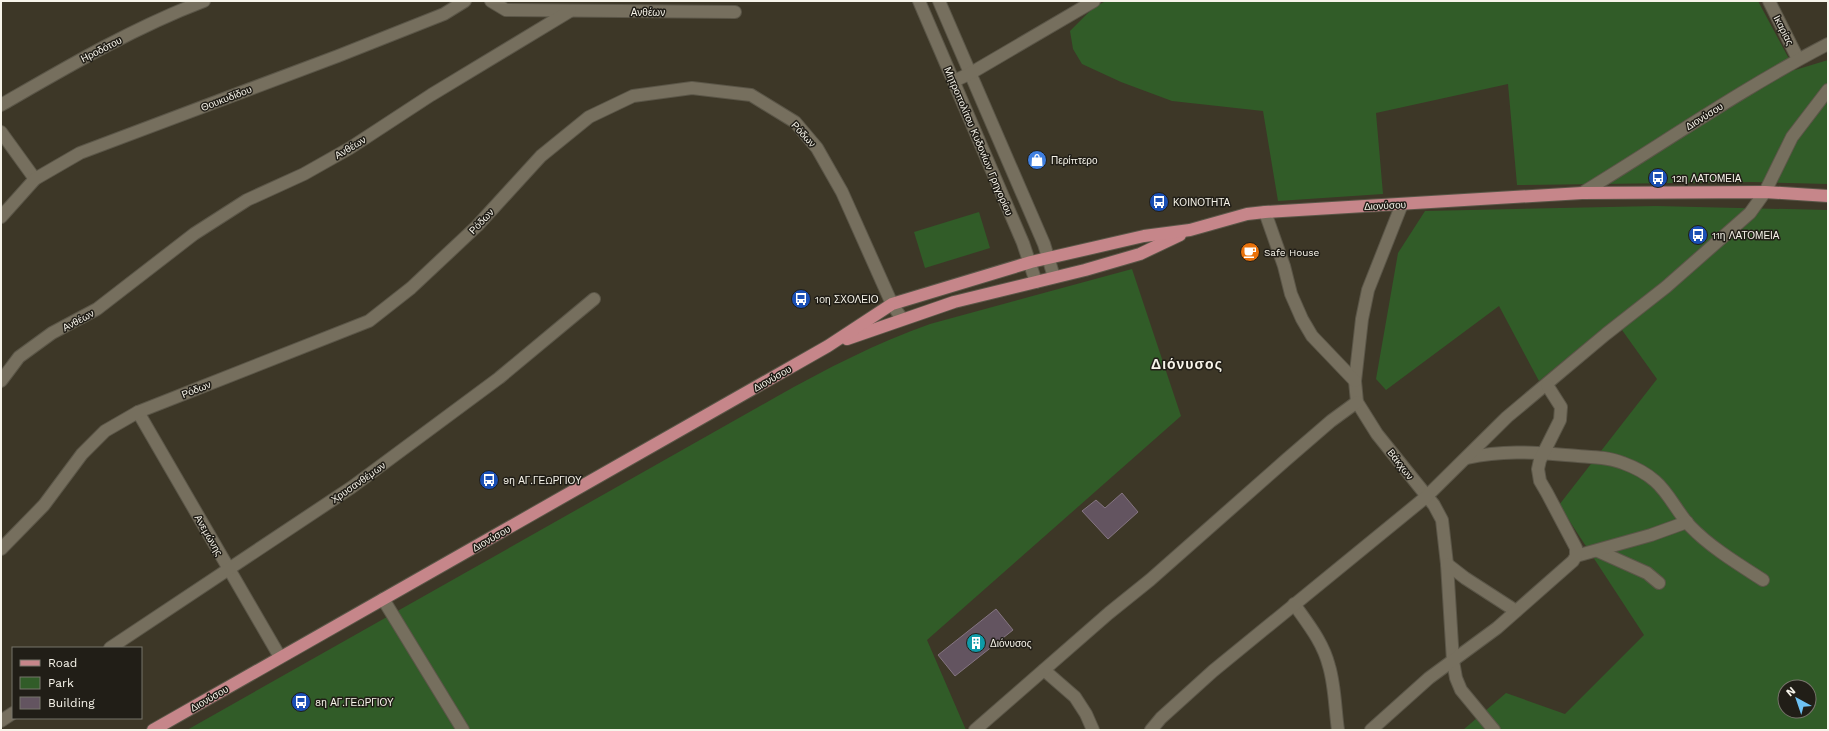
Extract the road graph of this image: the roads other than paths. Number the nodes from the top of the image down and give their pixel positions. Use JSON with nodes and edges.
{"nodes":[{"id":1,"x":204,"y":1,"type":"edge"},
{"id":2,"x":465,"y":1,"type":"edge"},
{"id":3,"x":491,"y":1,"type":"edge"},
{"id":4,"x":919,"y":1,"type":"edge"},
{"id":5,"x":939,"y":1,"type":"edge"},
{"id":6,"x":1094,"y":1,"type":"edge"},
{"id":7,"x":1769,"y":1,"type":"edge"},
{"id":8,"x":570,"y":12,"type":"junction"},
{"id":9,"x":735,"y":12,"type":"dead end"},
{"id":10,"x":1828,"y":44,"type":"edge"},
{"id":11,"x":1798,"y":59,"type":"junction"},
{"id":12,"x":970,"y":73,"type":"junction"},
{"id":13,"x":954,"y":81,"type":"junction"},
{"id":14,"x":1828,"y":90,"type":"edge"},
{"id":15,"x":1,"y":105,"type":"edge"},
{"id":16,"x":1,"y":132,"type":"edge"},
{"id":17,"x":35,"y":178,"type":"junction"},
{"id":18,"x":1765,"y":192,"type":"junction"},
{"id":19,"x":1582,"y":193,"type":"junction"},
{"id":20,"x":1828,"y":196,"type":"edge"},
{"id":21,"x":1402,"y":204,"type":"junction"},
{"id":22,"x":1265,"y":212,"type":"junction"},
{"id":23,"x":1,"y":217,"type":"edge"},
{"id":24,"x":1190,"y":230,"type":"junction"},
{"id":25,"x":1049,"y":258,"type":"junction"},
{"id":26,"x":1031,"y":262,"type":"junction"},
{"id":27,"x":1054,"y":277,"type":"junction"},
{"id":28,"x":1036,"y":282,"type":"junction"},
{"id":29,"x":594,"y":299,"type":"dead end"},
{"id":30,"x":892,"y":304,"type":"junction"},
{"id":31,"x":902,"y":319,"type":"junction"},
{"id":32,"x":828,"y":346,"type":"junction"},
{"id":33,"x":1,"y":381,"type":"edge"},
{"id":34,"x":1355,"y":381,"type":"junction"},
{"id":35,"x":1547,"y":384,"type":"junction"},
{"id":36,"x":1357,"y":402,"type":"junction"},
{"id":37,"x":138,"y":412,"type":"junction"},
{"id":38,"x":1544,"y":453,"type":"junction"},
{"id":39,"x":1467,"y":458,"type":"junction"},
{"id":40,"x":1426,"y":497,"type":"junction"},
{"id":41,"x":1687,"y":522,"type":"junction"},
{"id":42,"x":1,"y":550,"type":"edge"},
{"id":43,"x":1598,"y":550,"type":"junction"},
{"id":44,"x":1576,"y":556,"type":"junction"},
{"id":45,"x":1447,"y":564,"type":"junction"},
{"id":46,"x":228,"y":569,"type":"junction"},
{"id":47,"x":1763,"y":580,"type":"dead end"},
{"id":48,"x":1659,"y":583,"type":"dead end"},
{"id":49,"x":383,"y":599,"type":"junction"},
{"id":50,"x":1294,"y":604,"type":"junction"},
{"id":51,"x":1516,"y":611,"type":"junction"},
{"id":52,"x":111,"y":647,"type":"edge"},
{"id":53,"x":280,"y":657,"type":"junction"},
{"id":54,"x":1453,"y":661,"type":"junction"},
{"id":55,"x":1044,"y":670,"type":"junction"},
{"id":56,"x":12,"y":714,"type":"edge"},
{"id":57,"x":1,"y":721,"type":"edge"},
{"id":58,"x":153,"y":730,"type":"edge"},
{"id":59,"x":463,"y":730,"type":"edge"},
{"id":60,"x":975,"y":730,"type":"edge"},
{"id":61,"x":1094,"y":730,"type":"edge"},
{"id":62,"x":1151,"y":730,"type":"edge"},
{"id":63,"x":1338,"y":730,"type":"edge"},
{"id":64,"x":1371,"y":730,"type":"edge"},
{"id":65,"x":1494,"y":730,"type":"edge"}],
"edges":[{"from":1,"to":15,"type":"street","name":"Ηροδότου"},
{"from":2,"to":17,"type":"street","name":"Θουκυδίδου"},
{"from":3,"to":8,"type":"street"},
{"from":4,"to":13,"type":"street","name":"Μητροπολίτου Κυδονίων Γρηγορίου"},
{"from":5,"to":12,"type":"street","name":"Μητροπολίτου Κυδονίων Γρηγορίου"},
{"from":6,"to":12,"type":"street"},
{"from":7,"to":11,"type":"street","name":"Ικαρίας"},
{"from":8,"to":9,"type":"street","name":"Ανθέων"},
{"from":8,"to":33,"type":"street","name":"Ανθέων"},
{"from":10,"to":11,"type":"street","name":"Διονύσου"},
{"from":11,"to":19,"type":"street","name":"Διονύσου"},
{"from":12,"to":13,"type":"street"},
{"from":12,"to":25,"type":"street","name":"Μητροπολίτου Κυδονίων Γρηγορίου"},
{"from":13,"to":26,"type":"street","name":"Μητροπολίτου Κυδονίων Γρηγορίου"},
{"from":14,"to":18,"type":"street"},
{"from":16,"to":17,"type":"street"},
{"from":17,"to":23,"type":"street","name":"Θουκυδίδου"},
{"from":18,"to":19,"type":"main road","name":"Διονύσου"},
{"from":18,"to":20,"type":"main road","name":"Διονύσου"},
{"from":18,"to":35,"type":"street"},
{"from":19,"to":21,"type":"main road","name":"Διονύσου"},
{"from":21,"to":22,"type":"main road","name":"Διονύσου"},
{"from":21,"to":34,"type":"street","name":"Βάκχων"},
{"from":22,"to":24,"type":"main road","name":"Διονύσου"},
{"from":22,"to":34,"type":"street"},
{"from":24,"to":25,"type":"main road","name":"Διονύσου"},
{"from":24,"to":27,"type":"main road","name":"Διονύσου"},
{"from":25,"to":26,"type":"main road","name":"Διονύσου"},
{"from":25,"to":27,"type":"street","name":"Μητροπολίτου Κυδονίων Γρηγορίου"},
{"from":26,"to":28,"type":"street","name":"Μητροπολίτου Κυδονίων Γρηγορίου"},
{"from":26,"to":30,"type":"main road","name":"Διονύσου"},
{"from":27,"to":28,"type":"main road","name":"Διονύσου"},
{"from":28,"to":31,"type":"main road","name":"Διονύσου"},
{"from":29,"to":46,"type":"street","name":"Χρυσανθέμων"},
{"from":30,"to":31,"type":"street","name":"Ρόδων"},
{"from":30,"to":32,"type":"main road","name":"Διονύσου"},
{"from":30,"to":37,"type":"street","name":"Ρόδων"},
{"from":31,"to":32,"type":"main road","name":"Διονύσου"},
{"from":32,"to":49,"type":"main road","name":"Διονύσου"},
{"from":34,"to":36,"type":"street","name":"Βάκχων"},
{"from":35,"to":38,"type":"street"},
{"from":35,"to":39,"type":"street"},
{"from":36,"to":40,"type":"street","name":"Βάκχων"},
{"from":36,"to":55,"type":"street"},
{"from":37,"to":42,"type":"street","name":"Ρόδων"},
{"from":37,"to":46,"type":"street","name":"Ανεμώνης"},
{"from":38,"to":39,"type":"street"},
{"from":38,"to":41,"type":"street"},
{"from":38,"to":44,"type":"street"},
{"from":39,"to":40,"type":"street"},
{"from":40,"to":45,"type":"street","name":"Βάκχων"},
{"from":40,"to":50,"type":"street"},
{"from":41,"to":43,"type":"street"},
{"from":41,"to":47,"type":"street"},
{"from":43,"to":44,"type":"street"},
{"from":43,"to":48,"type":"street"},
{"from":44,"to":51,"type":"street"},
{"from":45,"to":51,"type":"street"},
{"from":45,"to":54,"type":"street","name":"Βάκχων"},
{"from":46,"to":52,"type":"street","name":"Χρυσανθέμων"},
{"from":46,"to":53,"type":"street","name":"Ανεμώνης"},
{"from":49,"to":53,"type":"main road","name":"Διονύσου"},
{"from":49,"to":59,"type":"street"},
{"from":50,"to":62,"type":"street"},
{"from":50,"to":63,"type":"street"},
{"from":51,"to":54,"type":"street"},
{"from":53,"to":58,"type":"main road","name":"Διονύσου"},
{"from":54,"to":64,"type":"street"},
{"from":54,"to":65,"type":"street","name":"Βάκχων"},
{"from":55,"to":60,"type":"street"},
{"from":55,"to":61,"type":"street"},
{"from":56,"to":57,"type":"street"}]}
